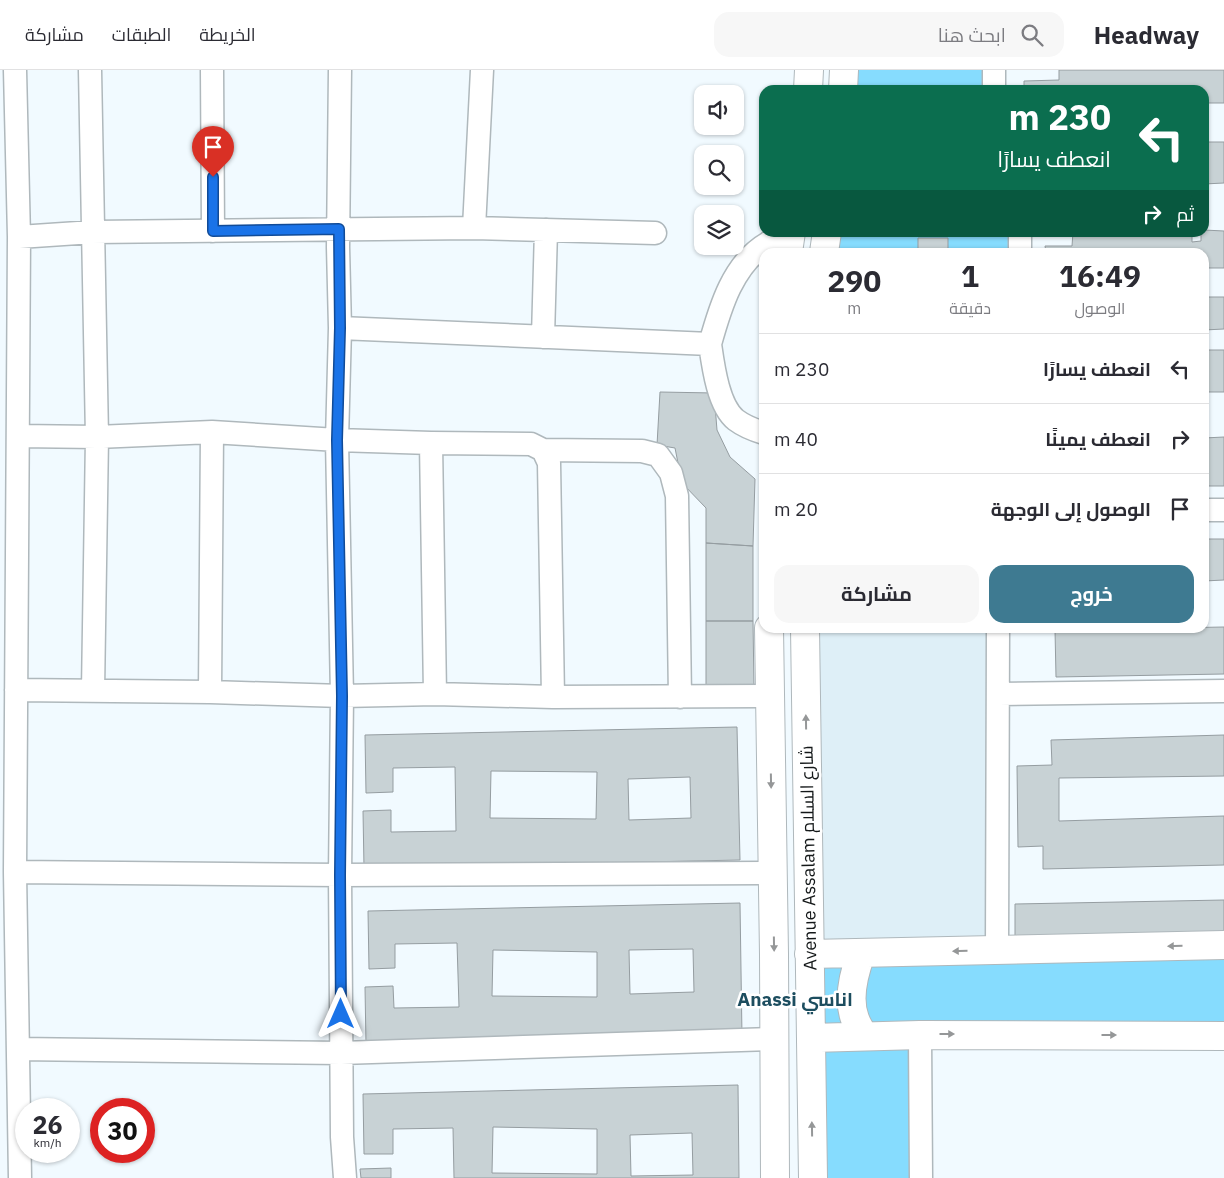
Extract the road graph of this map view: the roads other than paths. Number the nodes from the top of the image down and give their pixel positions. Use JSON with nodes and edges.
{"nodes":[{"id":1,"x":15,"y":70,"type":"edge"},
{"id":2,"x":90,"y":70,"type":"edge"},
{"id":3,"x":212,"y":70,"type":"edge"},
{"id":4,"x":340,"y":70,"type":"edge"},
{"id":5,"x":482,"y":70,"type":"edge"},
{"id":6,"x":809,"y":70,"type":"edge"},
{"id":7,"x":844,"y":70,"type":"edge"},
{"id":8,"x":994,"y":70,"type":"edge"},
{"id":9,"x":808,"y":85,"type":"edge"},
{"id":10,"x":843,"y":85,"type":"edge"},
{"id":11,"x":994,"y":85,"type":"edge"},
{"id":12,"x":474,"y":228,"type":"junction"},
{"id":13,"x":339,"y":229,"type":"junction"},
{"id":14,"x":546,"y":230,"type":"junction"},
{"id":15,"x":213,"y":231,"type":"junction"},
{"id":16,"x":93,"y":232,"type":"junction"},
{"id":17,"x":655,"y":233,"type":"dead end"},
{"id":18,"x":19,"y":237,"type":"junction"},
{"id":19,"x":790,"y":241,"type":"edge"},
{"id":20,"x":762,"y":248,"type":"edge"},
{"id":21,"x":759,"y":250,"type":"edge"},
{"id":22,"x":340,"y":328,"type":"junction"},
{"id":23,"x":543,"y":337,"type":"junction"},
{"id":24,"x":710,"y":344,"type":"junction"},
{"id":25,"x":212,"y":432,"type":"junction"},
{"id":26,"x":759,"y":432,"type":"edge"},
{"id":27,"x":19,"y":436,"type":"junction"},
{"id":28,"x":97,"y":436,"type":"junction"},
{"id":29,"x":337,"y":440,"type":"junction"},
{"id":30,"x":431,"y":443,"type":"junction"},
{"id":31,"x":543,"y":450,"type":"junction"},
{"id":32,"x":1209,"y":510,"type":"edge"},
{"id":33,"x":1224,"y":510,"type":"edge"},
{"id":34,"x":769,"y":633,"type":"edge"},
{"id":35,"x":805,"y":633,"type":"edge"},
{"id":36,"x":998,"y":633,"type":"edge"},
{"id":37,"x":16,"y":690,"type":"junction"},
{"id":38,"x":93,"y":691,"type":"junction"},
{"id":39,"x":1224,"y":691,"type":"edge"},
{"id":40,"x":210,"y":692,"type":"junction"},
{"id":41,"x":435,"y":694,"type":"junction"},
{"id":42,"x":999,"y":694,"type":"junction"},
{"id":43,"x":342,"y":696,"type":"junction"},
{"id":44,"x":680,"y":696,"type":"junction"},
{"id":45,"x":770,"y":696,"type":"junction"},
{"id":46,"x":553,"y":697,"type":"junction"},
{"id":47,"x":15,"y":872,"type":"junction"},
{"id":48,"x":772,"y":872,"type":"junction"},
{"id":49,"x":340,"y":875,"type":"junction"},
{"id":50,"x":1224,"y":945,"type":"edge"},
{"id":51,"x":997,"y":951,"type":"junction"},
{"id":52,"x":809,"y":954,"type":"junction"},
{"id":53,"x":862,"y":954,"type":"junction"},
{"id":54,"x":920,"y":1034,"type":"junction"},
{"id":55,"x":864,"y":1036,"type":"junction"},
{"id":56,"x":1224,"y":1036,"type":"edge"},
{"id":57,"x":811,"y":1038,"type":"junction"},
{"id":58,"x":774,"y":1039,"type":"junction"},
{"id":59,"x":18,"y":1049,"type":"junction"},
{"id":60,"x":341,"y":1053,"type":"junction"},
{"id":61,"x":20,"y":1178,"type":"edge"},
{"id":62,"x":345,"y":1178,"type":"edge"},
{"id":63,"x":776,"y":1178,"type":"edge"},
{"id":64,"x":813,"y":1178,"type":"edge"},
{"id":65,"x":921,"y":1178,"type":"edge"}],
"edges":[{"from":1,"to":18,"type":"street"},
{"from":2,"to":16,"type":"street"},
{"from":3,"to":15,"type":"street"},
{"from":4,"to":13,"type":"street"},
{"from":5,"to":12,"type":"street"},
{"from":6,"to":9,"type":"street"},
{"from":7,"to":10,"type":"street"},
{"from":8,"to":11,"type":"street"},
{"from":12,"to":13,"type":"street"},
{"from":12,"to":14,"type":"street"},
{"from":13,"to":15,"type":"street"},
{"from":13,"to":22,"type":"street"},
{"from":14,"to":17,"type":"street"},
{"from":14,"to":23,"type":"street"},
{"from":15,"to":16,"type":"street"},
{"from":16,"to":18,"type":"street"},
{"from":16,"to":28,"type":"street"},
{"from":18,"to":27,"type":"street"},
{"from":19,"to":20,"type":"street"},
{"from":21,"to":24,"type":"street"},
{"from":22,"to":23,"type":"street"},
{"from":22,"to":29,"type":"street"},
{"from":23,"to":24,"type":"street"},
{"from":24,"to":26,"type":"street"},
{"from":25,"to":28,"type":"street"},
{"from":25,"to":29,"type":"street"},
{"from":25,"to":40,"type":"street"},
{"from":27,"to":28,"type":"street"},
{"from":27,"to":37,"type":"street"},
{"from":28,"to":38,"type":"street"},
{"from":29,"to":30,"type":"street"},
{"from":29,"to":43,"type":"street"},
{"from":30,"to":31,"type":"street"},
{"from":30,"to":41,"type":"street"},
{"from":31,"to":44,"type":"street"},
{"from":31,"to":46,"type":"street"},
{"from":32,"to":33,"type":"street"},
{"from":34,"to":45,"type":"street","name":"Avenue Assalam شارع السلام"},
{"from":52,"to":35,"type":"street","name":"Avenue Assalam شارع السلام","one_way":true},
{"from":36,"to":42,"type":"street"},
{"from":37,"to":38,"type":"street"},
{"from":37,"to":47,"type":"street"},
{"from":38,"to":40,"type":"street"},
{"from":39,"to":42,"type":"street"},
{"from":40,"to":43,"type":"street"},
{"from":41,"to":43,"type":"street"},
{"from":41,"to":46,"type":"street"},
{"from":42,"to":51,"type":"street"},
{"from":43,"to":49,"type":"street"},
{"from":44,"to":45,"type":"street"},
{"from":44,"to":46,"type":"street"},
{"from":45,"to":48,"type":"street","name":"Avenue Assalam شارع السلام","one_way":true},
{"from":47,"to":49,"type":"street"},
{"from":47,"to":59,"type":"street"},
{"from":48,"to":49,"type":"street"},
{"from":48,"to":58,"type":"street","name":"Avenue Assalam شارع السلام","one_way":true},
{"from":49,"to":60,"type":"street"},
{"from":50,"to":51,"type":"street","one_way":true},
{"from":51,"to":53,"type":"street","one_way":true},
{"from":52,"to":53,"type":"street"},
{"from":52,"to":57,"type":"street","name":"Avenue Assalam شارع السلام"},
{"from":53,"to":55,"type":"street"},
{"from":54,"to":55,"type":"street"},
{"from":54,"to":56,"type":"street","one_way":true},
{"from":54,"to":65,"type":"street"},
{"from":55,"to":57,"type":"street"},
{"from":64,"to":57,"type":"street","name":"Avenue Assalam شارع السلام","one_way":true},
{"from":58,"to":60,"type":"street"},
{"from":58,"to":63,"type":"street","name":"Avenue Assalam شارع السلام"},
{"from":59,"to":60,"type":"street"},
{"from":59,"to":61,"type":"street"},
{"from":60,"to":62,"type":"street"}]}
